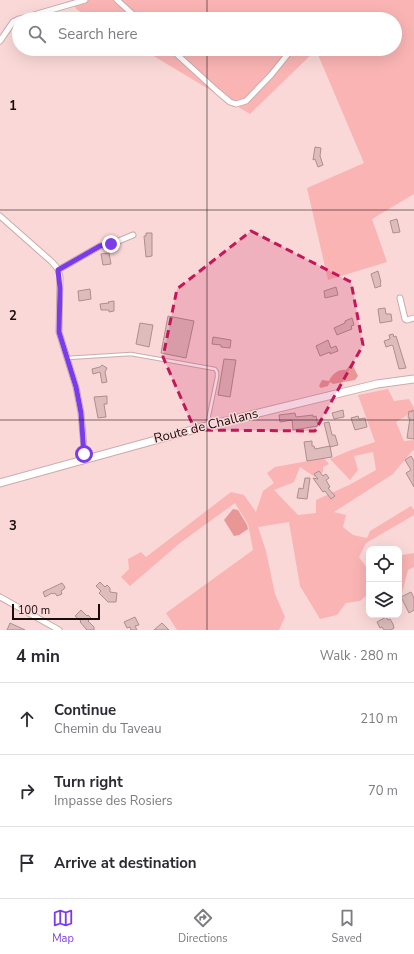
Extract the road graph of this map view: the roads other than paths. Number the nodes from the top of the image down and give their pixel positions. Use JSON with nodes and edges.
{"nodes":[{"id":1,"x":85,"y":0,"type":"edge"},
{"id":2,"x":117,"y":0,"type":"edge"},
{"id":3,"x":44,"y":12,"type":"edge"},
{"id":4,"x":130,"y":12,"type":"edge"},
{"id":5,"x":12,"y":23,"type":"edge"},
{"id":6,"x":0,"y":41,"type":"edge"},
{"id":7,"x":179,"y":56,"type":"edge"},
{"id":8,"x":286,"y":56,"type":"edge"},
{"id":9,"x":0,"y":216,"type":"edge"},
{"id":10,"x":133,"y":236,"type":"dead end"},
{"id":11,"x":58,"y":270,"type":"junction"},
{"id":12,"x":400,"y":298,"type":"dead end"},
{"id":13,"x":414,"y":318,"type":"edge"},
{"id":14,"x":67,"y":358,"type":"junction"},
{"id":15,"x":414,"y":379,"type":"edge"},
{"id":16,"x":206,"y":426,"type":"junction"},
{"id":17,"x":85,"y":459,"type":"junction"},
{"id":18,"x":0,"y":483,"type":"edge"},
{"id":19,"x":0,"y":597,"type":"edge"},
{"id":20,"x":59,"y":630,"type":"edge"}],
"edges":[{"from":1,"to":3,"type":"street"},
{"from":2,"to":4,"type":"street"},
{"from":5,"to":6,"type":"street"},
{"from":7,"to":8,"type":"street"},
{"from":9,"to":11,"type":"street"},
{"from":10,"to":11,"type":"street"},
{"from":11,"to":14,"type":"street"},
{"from":12,"to":13,"type":"street"},
{"from":14,"to":16,"type":"lane"},
{"from":14,"to":17,"type":"street"},
{"from":15,"to":16,"type":"main road","name":"Route de Challans"},
{"from":16,"to":17,"type":"main road","name":"Route de Challans"},
{"from":17,"to":18,"type":"main road","name":"Route de Challans"},
{"from":19,"to":20,"type":"street"}]}
